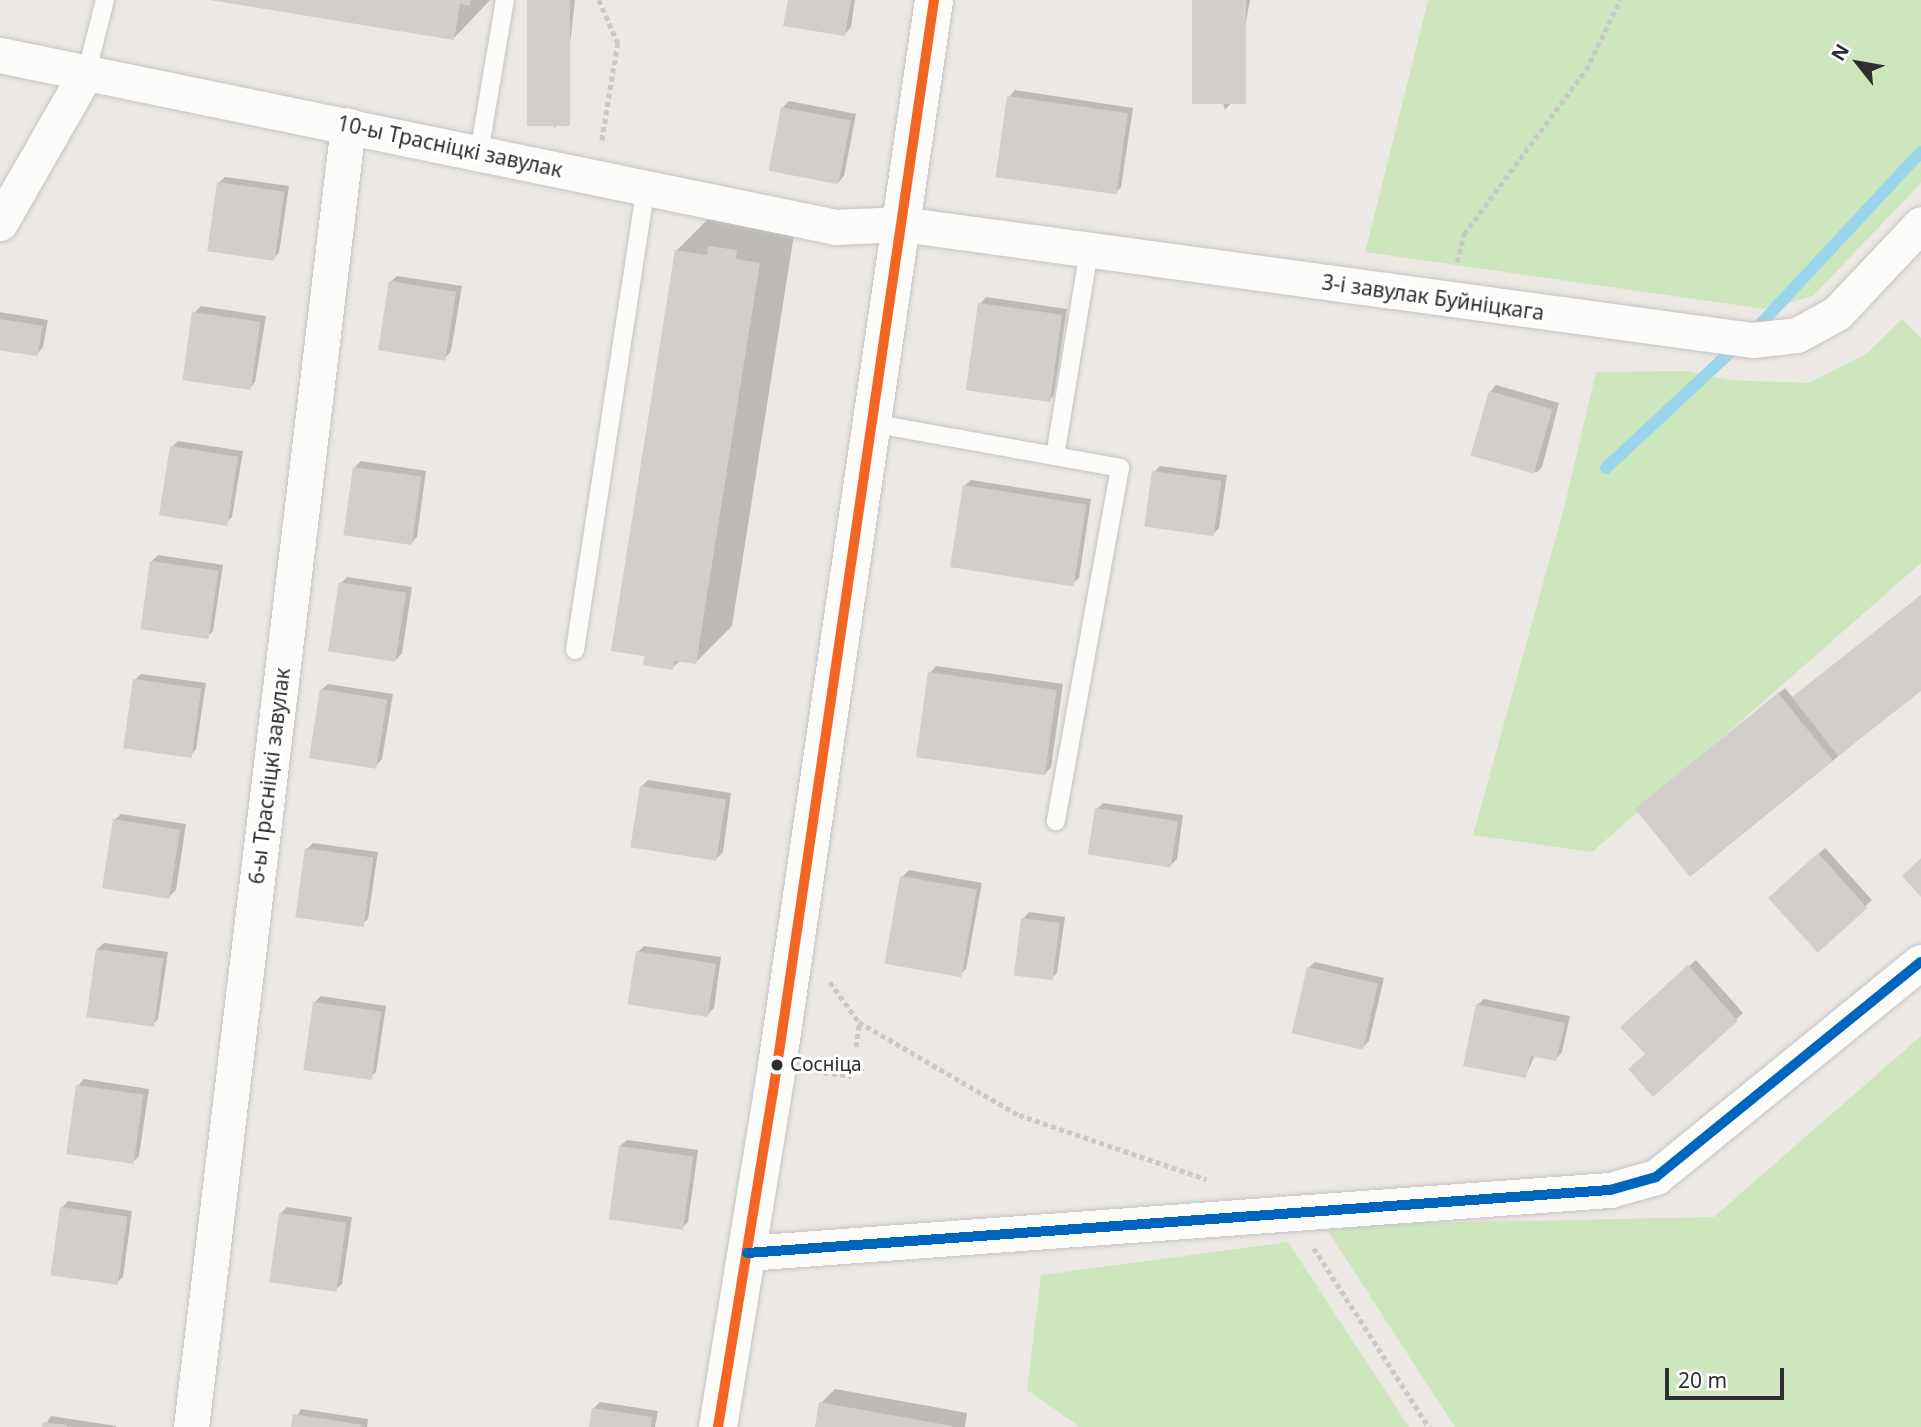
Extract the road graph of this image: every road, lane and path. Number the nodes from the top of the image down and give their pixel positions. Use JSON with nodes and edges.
{"nodes":[{"id":1,"x":105,"y":0,"type":"edge"},
{"id":2,"x":505,"y":0,"type":"edge"},
{"id":3,"x":599,"y":0,"type":"edge"},
{"id":4,"x":934,"y":0,"type":"edge"},
{"id":5,"x":1620,"y":0,"type":"edge"},
{"id":6,"x":0,"y":55,"type":"edge"},
{"id":7,"x":87,"y":71,"type":"junction"},
{"id":8,"x":348,"y":125,"type":"junction"},
{"id":9,"x":479,"y":153,"type":"junction"},
{"id":10,"x":596,"y":176,"type":"junction"},
{"id":11,"x":646,"y":186,"type":"junction"},
{"id":12,"x":0,"y":223,"type":"edge"},
{"id":13,"x":1921,"y":223,"type":"edge"},
{"id":14,"x":901,"y":224,"type":"junction"},
{"id":15,"x":1089,"y":251,"type":"junction"},
{"id":16,"x":1448,"y":300,"type":"junction"},
{"id":17,"x":871,"y":423,"type":"junction"},
{"id":18,"x":1055,"y":456,"type":"junction"},
{"id":19,"x":575,"y":650,"type":"dead end"},
{"id":20,"x":1056,"y":821,"type":"dead end"},
{"id":21,"x":1921,"y":962,"type":"edge"},
{"id":22,"x":827,"y":976,"type":"dead end"},
{"id":23,"x":859,"y":1022,"type":"junction"},
{"id":24,"x":856,"y":1047,"type":"dead end"},
{"id":25,"x":1220,"y":1183,"type":"dead end"},
{"id":26,"x":1290,"y":1211,"type":"junction"},
{"id":27,"x":747,"y":1253,"type":"junction"},
{"id":28,"x":191,"y":1427,"type":"edge"},
{"id":29,"x":718,"y":1427,"type":"edge"},
{"id":30,"x":1429,"y":1427,"type":"edge"}],
"edges":[{"from":1,"to":7,"type":"lane"},
{"from":2,"to":9,"type":"lane"},
{"from":3,"to":10,"type":"path"},
{"from":4,"to":14,"type":"street"},
{"from":5,"to":16,"type":"path"},
{"from":6,"to":7,"type":"street","name":"10-ы Трасніцкі завулак"},
{"from":7,"to":8,"type":"street","name":"10-ы Трасніцкі завулак"},
{"from":7,"to":12,"type":"street"},
{"from":8,"to":9,"type":"street","name":"10-ы Трасніцкі завулак"},
{"from":8,"to":28,"type":"street","name":"6-ы Трасніцкі завулак"},
{"from":9,"to":10,"type":"street","name":"10-ы Трасніцкі завулак"},
{"from":10,"to":11,"type":"street","name":"10-ы Трасніцкі завулак"},
{"from":11,"to":14,"type":"street","name":"10-ы Трасніцкі завулак"},
{"from":11,"to":19,"type":"lane"},
{"from":13,"to":16,"type":"street","name":"3-і завулак Буйніцкага"},
{"from":14,"to":15,"type":"street","name":"3-і завулак Буйніцкага"},
{"from":14,"to":17,"type":"street"},
{"from":15,"to":16,"type":"street","name":"3-і завулак Буйніцкага"},
{"from":15,"to":18,"type":"lane"},
{"from":17,"to":18,"type":"lane"},
{"from":17,"to":27,"type":"street"},
{"from":18,"to":20,"type":"lane"},
{"from":21,"to":26,"type":"street"},
{"from":22,"to":23,"type":"path"},
{"from":23,"to":24,"type":"path"},
{"from":23,"to":25,"type":"path"},
{"from":26,"to":27,"type":"street"},
{"from":26,"to":30,"type":"path"},
{"from":27,"to":29,"type":"street"}]}
